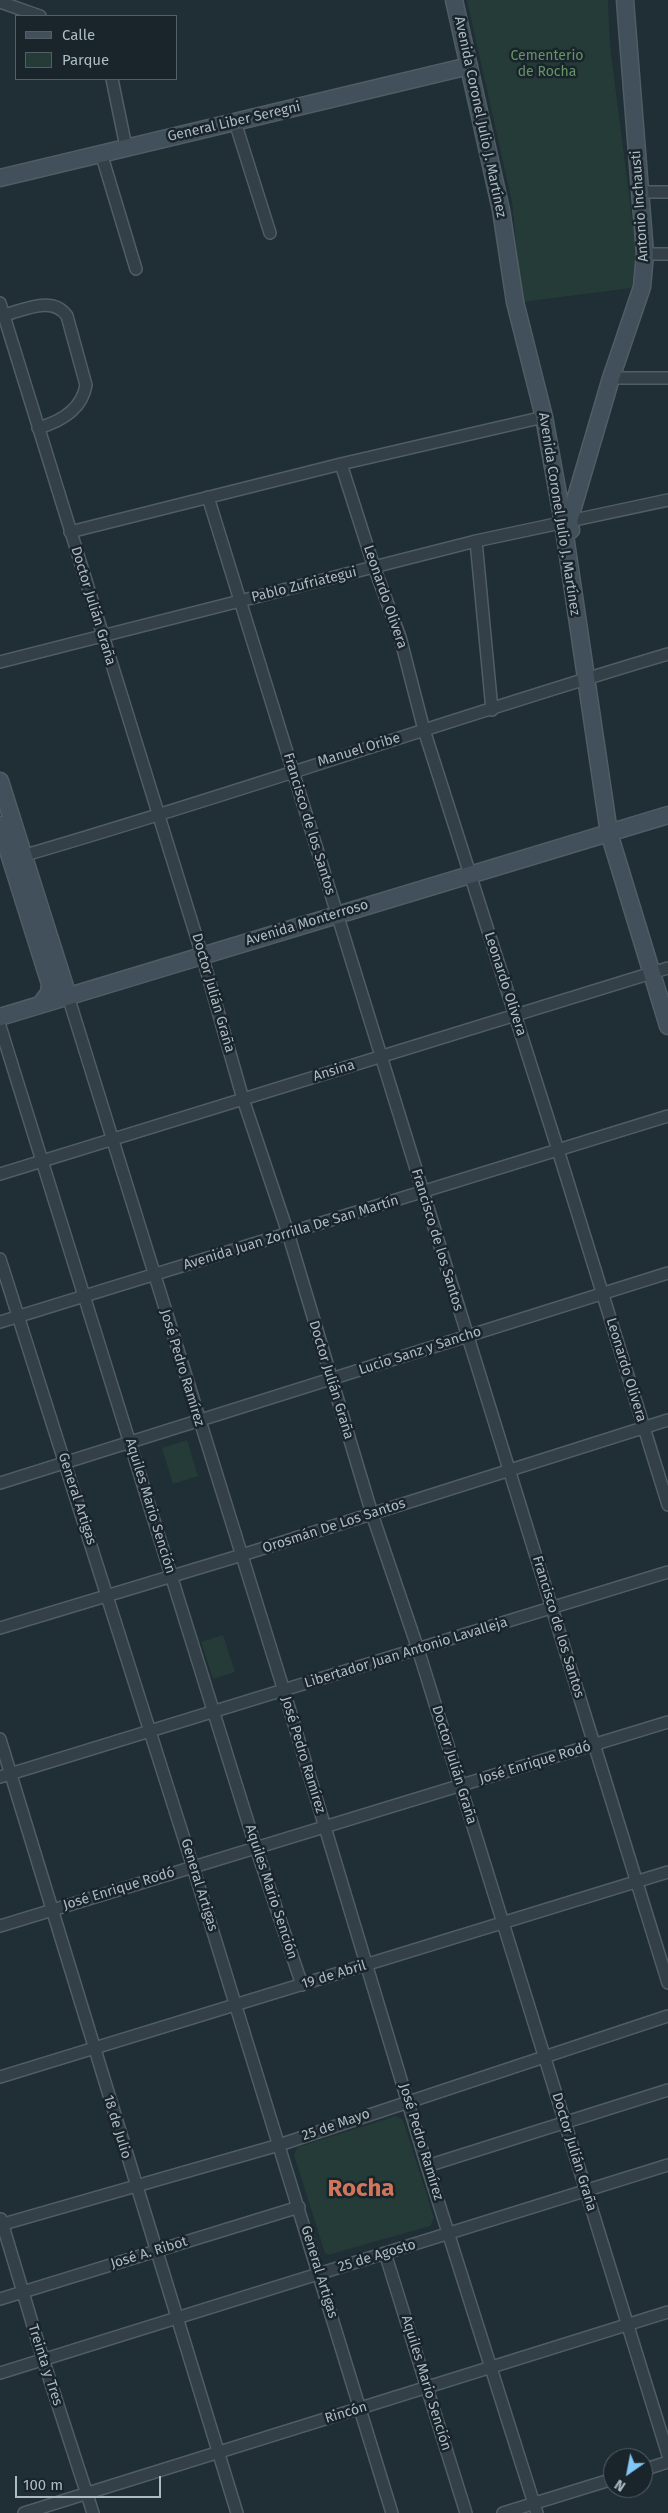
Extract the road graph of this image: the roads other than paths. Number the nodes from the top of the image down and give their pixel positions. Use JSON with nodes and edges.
{"nodes":[{"id":1,"x":454,"y":0,"type":"edge"},
{"id":2,"x":624,"y":0,"type":"edge"},
{"id":3,"x":0,"y":2,"type":"edge"},
{"id":4,"x":37,"y":15,"type":"edge"},
{"id":5,"x":469,"y":66,"type":"junction"},
{"id":6,"x":112,"y":80,"type":"edge"},
{"id":7,"x":235,"y":122,"type":"junction"},
{"id":8,"x":126,"y":147,"type":"junction"},
{"id":9,"x":101,"y":153,"type":"junction"},
{"id":10,"x":0,"y":178,"type":"edge"},
{"id":11,"x":639,"y":192,"type":"junction"},
{"id":12,"x":668,"y":192,"type":"edge"},
{"id":13,"x":270,"y":233,"type":"dead end"},
{"id":14,"x":645,"y":254,"type":"junction"},
{"id":15,"x":668,"y":254,"type":"edge"},
{"id":16,"x":136,"y":269,"type":"dead end"},
{"id":17,"x":0,"y":303,"type":"edge"},
{"id":18,"x":4,"y":315,"type":"junction"},
{"id":19,"x":611,"y":378,"type":"junction"},
{"id":20,"x":668,"y":378,"type":"edge"},
{"id":21,"x":544,"y":417,"type":"junction"},
{"id":22,"x":38,"y":428,"type":"junction"},
{"id":23,"x":341,"y":464,"type":"junction"},
{"id":24,"x":208,"y":497,"type":"junction"},
{"id":25,"x":668,"y":500,"type":"edge"},
{"id":26,"x":566,"y":521,"type":"junction"},
{"id":27,"x":70,"y":532,"type":"junction"},
{"id":28,"x":476,"y":541,"type":"junction"},
{"id":29,"x":374,"y":567,"type":"junction"},
{"id":30,"x":240,"y":601,"type":"junction"},
{"id":31,"x":103,"y":636,"type":"junction"},
{"id":32,"x":668,"y":654,"type":"edge"},
{"id":33,"x":0,"y":662,"type":"edge"},
{"id":34,"x":588,"y":678,"type":"junction"},
{"id":35,"x":492,"y":710,"type":"junction"},
{"id":36,"x":424,"y":730,"type":"junction"},
{"id":37,"x":293,"y":771,"type":"junction"},
{"id":38,"x":0,"y":781,"type":"edge"},
{"id":39,"x":668,"y":815,"type":"edge"},
{"id":40,"x":160,"y":816,"type":"junction"},
{"id":41,"x":0,"y":825,"type":"edge"},
{"id":42,"x":612,"y":832,"type":"junction"},
{"id":43,"x":3,"y":841,"type":"edge"},
{"id":44,"x":22,"y":856,"type":"junction"},
{"id":45,"x":470,"y":874,"type":"junction"},
{"id":46,"x":337,"y":914,"type":"junction"},
{"id":47,"x":202,"y":954,"type":"junction"},
{"id":48,"x":660,"y":970,"type":"edge"},
{"id":49,"x":68,"y":996,"type":"junction"},
{"id":50,"x":668,"y":998,"type":"edge"},
{"id":51,"x":40,"y":1005,"type":"junction"},
{"id":52,"x":514,"y":1016,"type":"junction"},
{"id":53,"x":0,"y":1017,"type":"edge"},
{"id":54,"x":0,"y":1026,"type":"edge"},
{"id":55,"x":668,"y":1026,"type":"edge"},
{"id":56,"x":380,"y":1058,"type":"junction"},
{"id":57,"x":243,"y":1099,"type":"junction"},
{"id":58,"x":668,"y":1116,"type":"edge"},
{"id":59,"x":112,"y":1139,"type":"junction"},
{"id":60,"x":558,"y":1150,"type":"junction"},
{"id":61,"x":42,"y":1161,"type":"junction"},
{"id":62,"x":0,"y":1174,"type":"edge"},
{"id":63,"x":423,"y":1193,"type":"junction"},
{"id":64,"x":288,"y":1233,"type":"junction"},
{"id":65,"x":0,"y":1259,"type":"edge"},
{"id":66,"x":154,"y":1274,"type":"junction"},
{"id":67,"x":668,"y":1274,"type":"edge"},
{"id":68,"x":603,"y":1294,"type":"junction"},
{"id":69,"x":84,"y":1295,"type":"junction"},
{"id":70,"x":18,"y":1316,"type":"junction"},
{"id":71,"x":0,"y":1322,"type":"edge"},
{"id":72,"x":467,"y":1336,"type":"junction"},
{"id":73,"x":331,"y":1380,"type":"junction"},
{"id":74,"x":668,"y":1420,"type":"edge"},
{"id":75,"x":199,"y":1421,"type":"junction"},
{"id":76,"x":644,"y":1428,"type":"junction"},
{"id":77,"x":131,"y":1442,"type":"junction"},
{"id":78,"x":65,"y":1462,"type":"junction"},
{"id":79,"x":509,"y":1470,"type":"junction"},
{"id":80,"x":0,"y":1483,"type":"edge"},
{"id":81,"x":668,"y":1505,"type":"edge"},
{"id":82,"x":372,"y":1514,"type":"junction"},
{"id":83,"x":242,"y":1555,"type":"junction"},
{"id":84,"x":668,"y":1572,"type":"edge"},
{"id":85,"x":172,"y":1576,"type":"junction"},
{"id":86,"x":108,"y":1596,"type":"junction"},
{"id":87,"x":552,"y":1608,"type":"junction"},
{"id":88,"x":0,"y":1628,"type":"edge"},
{"id":89,"x":418,"y":1648,"type":"junction"},
{"id":90,"x":284,"y":1691,"type":"junction"},
{"id":91,"x":215,"y":1712,"type":"junction"},
{"id":92,"x":668,"y":1722,"type":"edge"},
{"id":93,"x":149,"y":1731,"type":"junction"},
{"id":94,"x":0,"y":1739,"type":"edge"},
{"id":95,"x":594,"y":1745,"type":"junction"},
{"id":96,"x":5,"y":1775,"type":"edge"},
{"id":97,"x":461,"y":1785,"type":"junction"},
{"id":98,"x":324,"y":1827,"type":"junction"},
{"id":99,"x":256,"y":1848,"type":"junction"},
{"id":100,"x":193,"y":1867,"type":"junction"},
{"id":101,"x":668,"y":1872,"type":"edge"},
{"id":102,"x":636,"y":1882,"type":"junction"},
{"id":103,"x":51,"y":1910,"type":"junction"},
{"id":104,"x":503,"y":1924,"type":"junction"},
{"id":105,"x":0,"y":1926,"type":"edge"},
{"id":106,"x":367,"y":1965,"type":"junction"},
{"id":107,"x":668,"y":1982,"type":"edge"},
{"id":108,"x":302,"y":1985,"type":"junction"},
{"id":109,"x":236,"y":2005,"type":"junction"},
{"id":110,"x":668,"y":2016,"type":"edge"},
{"id":111,"x":93,"y":2048,"type":"junction"},
{"id":112,"x":544,"y":2057,"type":"junction"},
{"id":113,"x":0,"y":2077,"type":"edge"},
{"id":114,"x":668,"y":2090,"type":"edge"},
{"id":115,"x":409,"y":2100,"type":"junction"},
{"id":116,"x":565,"y":2123,"type":"junction"},
{"id":117,"x":279,"y":2145,"type":"junction"},
{"id":118,"x":668,"y":2164,"type":"edge"},
{"id":119,"x":427,"y":2166,"type":"junction"},
{"id":120,"x":135,"y":2184,"type":"junction"},
{"id":121,"x":586,"y":2190,"type":"junction"},
{"id":122,"x":299,"y":2207,"type":"junction"},
{"id":123,"x":1,"y":2222,"type":"edge"},
{"id":124,"x":450,"y":2233,"type":"junction"},
{"id":125,"x":156,"y":2251,"type":"junction"},
{"id":126,"x":385,"y":2253,"type":"junction"},
{"id":127,"x":319,"y":2274,"type":"junction"},
{"id":128,"x":22,"y":2293,"type":"junction"},
{"id":129,"x":0,"y":2300,"type":"edge"},
{"id":130,"x":668,"y":2312,"type":"edge"},
{"id":131,"x":176,"y":2317,"type":"junction"},
{"id":132,"x":628,"y":2325,"type":"junction"},
{"id":133,"x":43,"y":2359,"type":"junction"},
{"id":134,"x":492,"y":2368,"type":"junction"},
{"id":135,"x":0,"y":2373,"type":"edge"},
{"id":136,"x":428,"y":2388,"type":"junction"},
{"id":137,"x":360,"y":2408,"type":"junction"},
{"id":138,"x":218,"y":2452,"type":"junction"},
{"id":139,"x":668,"y":2455,"type":"edge"},
{"id":140,"x":668,"y":2462,"type":"edge"},
{"id":141,"x":653,"y":2467,"type":"edge"},
{"id":142,"x":603,"y":2483,"type":"edge"},
{"id":143,"x":88,"y":2494,"type":"junction"},
{"id":144,"x":536,"y":2508,"type":"edge"},
{"id":145,"x":24,"y":2513,"type":"edge"},
{"id":146,"x":93,"y":2513,"type":"edge"},
{"id":147,"x":237,"y":2513,"type":"edge"},
{"id":148,"x":392,"y":2513,"type":"edge"},
{"id":149,"x":466,"y":2513,"type":"edge"},
{"id":150,"x":502,"y":2513,"type":"edge"}],
"edges":[{"from":1,"to":5,"type":"street","name":"Avenida Coronel Julio J. Martínez"},
{"from":2,"to":11,"type":"street","name":"Antonio Inchausti"},
{"from":3,"to":4,"type":"street"},
{"from":5,"to":7,"type":"street","name":"General Liber Seregni"},
{"from":5,"to":21,"type":"street","name":"Avenida Coronel Julio J. Martínez"},
{"from":6,"to":8,"type":"street"},
{"from":7,"to":8,"type":"street","name":"General Liber Seregni"},
{"from":7,"to":13,"type":"street"},
{"from":8,"to":9,"type":"street","name":"General Liber Seregni"},
{"from":9,"to":10,"type":"street","name":"General Liber Seregni"},
{"from":9,"to":16,"type":"street"},
{"from":11,"to":12,"type":"street"},
{"from":11,"to":14,"type":"street","name":"Antonio Inchausti"},
{"from":14,"to":15,"type":"street"},
{"from":14,"to":19,"type":"street","name":"Antonio Inchausti"},
{"from":17,"to":18,"type":"street","name":"Doctor Julián Graña"},
{"from":18,"to":22,"type":"street","name":"Doctor Julián Graña"},
{"from":18,"to":22,"type":"street"},
{"from":19,"to":20,"type":"street"},
{"from":19,"to":26,"type":"street","name":"Antonio Inchausti"},
{"from":21,"to":23,"type":"street"},
{"from":21,"to":26,"type":"street","name":"Avenida Coronel Julio J. Martínez"},
{"from":22,"to":27,"type":"street","name":"Doctor Julián Graña"},
{"from":23,"to":24,"type":"street"},
{"from":23,"to":29,"type":"street","name":"Leonardo Olivera"},
{"from":24,"to":27,"type":"street"},
{"from":24,"to":30,"type":"street","name":"Francisco de los Santos"},
{"from":25,"to":26,"type":"street","name":"Pablo Zufriategui"},
{"from":26,"to":28,"type":"street","name":"Pablo Zufriategui"},
{"from":26,"to":34,"type":"street","name":"Avenida Coronel Julio J. Martínez"},
{"from":27,"to":31,"type":"street","name":"Doctor Julián Graña"},
{"from":28,"to":29,"type":"street","name":"Pablo Zufriategui"},
{"from":28,"to":35,"type":"street"},
{"from":29,"to":30,"type":"street","name":"Pablo Zufriategui"},
{"from":29,"to":36,"type":"street","name":"Leonardo Olivera"},
{"from":30,"to":31,"type":"street","name":"Pablo Zufriategui"},
{"from":30,"to":37,"type":"street","name":"Francisco de los Santos"},
{"from":31,"to":33,"type":"street","name":"Pablo Zufriategui"},
{"from":31,"to":40,"type":"street","name":"Doctor Julián Graña"},
{"from":32,"to":34,"type":"street","name":"Manuel Oribe"},
{"from":34,"to":35,"type":"street","name":"Manuel Oribe"},
{"from":34,"to":42,"type":"street","name":"Avenida Coronel Julio J. Martínez"},
{"from":35,"to":36,"type":"street","name":"Manuel Oribe"},
{"from":36,"to":37,"type":"street","name":"Manuel Oribe"},
{"from":36,"to":45,"type":"street","name":"Leonardo Olivera"},
{"from":37,"to":40,"type":"street","name":"Manuel Oribe"},
{"from":37,"to":46,"type":"street","name":"Francisco de los Santos"},
{"from":38,"to":44,"type":"street"},
{"from":39,"to":42,"type":"street","name":"Avenida Monterroso"},
{"from":40,"to":44,"type":"street","name":"Manuel Oribe"},
{"from":40,"to":47,"type":"street","name":"Doctor Julián Graña"},
{"from":41,"to":43,"type":"street"},
{"from":42,"to":45,"type":"street","name":"Avenida Monterroso"},
{"from":42,"to":48,"type":"street","name":"Avenida Coronel Julio J. Martínez"},
{"from":43,"to":44,"type":"street"},
{"from":43,"to":51,"type":"street"},
{"from":44,"to":49,"type":"street"},
{"from":45,"to":46,"type":"street","name":"Avenida Monterroso"},
{"from":45,"to":52,"type":"street","name":"Leonardo Olivera"},
{"from":46,"to":47,"type":"street","name":"Avenida Monterroso"},
{"from":46,"to":56,"type":"street","name":"Francisco de los Santos"},
{"from":47,"to":49,"type":"street","name":"Avenida Monterroso"},
{"from":47,"to":57,"type":"street","name":"Doctor Julián Graña"},
{"from":48,"to":50,"type":"street","name":"Avenida Coronel Julio J. Martínez"},
{"from":48,"to":52,"type":"street","name":"Ansina"},
{"from":48,"to":55,"type":"street","name":"Avenida Coronel Julio J. Martínez"},
{"from":49,"to":51,"type":"street","name":"Avenida Monterroso"},
{"from":49,"to":59,"type":"street","name":"José Pedro Ramírez"},
{"from":51,"to":53,"type":"street","name":"Avenida Monterroso"},
{"from":52,"to":56,"type":"street","name":"Ansina"},
{"from":52,"to":60,"type":"street","name":"Leonardo Olivera"},
{"from":54,"to":61,"type":"street","name":"Aquiles Mario Sención"},
{"from":56,"to":57,"type":"street","name":"Ansina"},
{"from":56,"to":63,"type":"street","name":"Francisco de los Santos"},
{"from":57,"to":59,"type":"street","name":"Ansina"},
{"from":57,"to":64,"type":"street","name":"Doctor Julián Graña"},
{"from":58,"to":60,"type":"street","name":"Avenida Juan Zorrilla De San Martín"},
{"from":59,"to":61,"type":"street","name":"Ansina"},
{"from":59,"to":66,"type":"street","name":"José Pedro Ramírez"},
{"from":60,"to":63,"type":"street","name":"Avenida Juan Zorrilla De San Martín"},
{"from":60,"to":68,"type":"street","name":"Leonardo Olivera"},
{"from":61,"to":62,"type":"street","name":"Ansina"},
{"from":61,"to":69,"type":"street","name":"Aquiles Mario Sención"},
{"from":63,"to":64,"type":"street","name":"Avenida Juan Zorrilla De San Martín"},
{"from":63,"to":72,"type":"street","name":"Francisco de los Santos"},
{"from":64,"to":66,"type":"street","name":"Avenida Juan Zorrilla De San Martín"},
{"from":64,"to":73,"type":"street","name":"Doctor Julián Graña"},
{"from":65,"to":70,"type":"street","name":"General Artigas"},
{"from":66,"to":69,"type":"street","name":"Avenida Juan Zorrilla De San Martín"},
{"from":66,"to":75,"type":"street","name":"José Pedro Ramírez"},
{"from":67,"to":68,"type":"street","name":"Lucio Sanz y Sancho"},
{"from":68,"to":72,"type":"street","name":"Lucio Sanz y Sancho"},
{"from":68,"to":76,"type":"street","name":"Leonardo Olivera"},
{"from":69,"to":70,"type":"street","name":"Avenida Juan Zorrilla De San Martín"},
{"from":69,"to":77,"type":"street","name":"Aquiles Mario Sención"},
{"from":70,"to":71,"type":"street","name":"Avenida Juan Zorrilla De San Martín"},
{"from":70,"to":78,"type":"street","name":"General Artigas"},
{"from":72,"to":73,"type":"street","name":"Lucio Sanz y Sancho"},
{"from":72,"to":79,"type":"street","name":"Francisco de los Santos"},
{"from":73,"to":75,"type":"street","name":"Lucio Sanz y Sancho"},
{"from":73,"to":82,"type":"street","name":"Doctor Julián Graña"},
{"from":74,"to":76,"type":"street","name":"Orosmán De Los Santos"},
{"from":75,"to":77,"type":"street","name":"Lucio Sanz y Sancho"},
{"from":75,"to":83,"type":"street","name":"José Pedro Ramírez"},
{"from":76,"to":79,"type":"street","name":"Orosmán De Los Santos"},
{"from":76,"to":81,"type":"street","name":"Leonardo Olivera"},
{"from":77,"to":78,"type":"street","name":"Lucio Sanz y Sancho"},
{"from":77,"to":85,"type":"street","name":"Aquiles Mario Sención"},
{"from":78,"to":80,"type":"street","name":"Lucio Sanz y Sancho"},
{"from":78,"to":86,"type":"street","name":"General Artigas"},
{"from":79,"to":82,"type":"street","name":"Orosmán De Los Santos"},
{"from":79,"to":87,"type":"street","name":"Francisco de los Santos"},
{"from":82,"to":83,"type":"street","name":"Orosmán De Los Santos"},
{"from":82,"to":89,"type":"street","name":"Doctor Julián Graña"},
{"from":83,"to":85,"type":"street","name":"Orosmán De Los Santos"},
{"from":83,"to":90,"type":"street","name":"José Pedro Ramírez"},
{"from":84,"to":87,"type":"street","name":"Libertador Juan Antonio Lavalleja"},
{"from":85,"to":86,"type":"street","name":"Orosmán De Los Santos"},
{"from":85,"to":91,"type":"street","name":"Aquiles Mario Sención"},
{"from":86,"to":88,"type":"street","name":"Orosmán De Los Santos"},
{"from":86,"to":93,"type":"street","name":"General Artigas"},
{"from":87,"to":89,"type":"street","name":"Libertador Juan Antonio Lavalleja"},
{"from":87,"to":95,"type":"street","name":"Francisco de los Santos"},
{"from":89,"to":90,"type":"street","name":"Libertador Juan Antonio Lavalleja"},
{"from":89,"to":97,"type":"street","name":"Doctor Julián Graña"},
{"from":90,"to":91,"type":"street","name":"Libertador Juan Antonio Lavalleja"},
{"from":90,"to":98,"type":"street","name":"José Pedro Ramírez"},
{"from":91,"to":93,"type":"street","name":"Libertador Juan Antonio Lavalleja"},
{"from":91,"to":99,"type":"street","name":"Aquiles Mario Sención"},
{"from":92,"to":95,"type":"street","name":"José Enrique Rodó"},
{"from":93,"to":96,"type":"street","name":"Libertador Juan Antonio Lavalleja"},
{"from":93,"to":100,"type":"street","name":"General Artigas"},
{"from":94,"to":96,"type":"street","name":"18 de Julio"},
{"from":95,"to":97,"type":"street","name":"José Enrique Rodó"},
{"from":95,"to":102,"type":"street","name":"Francisco de los Santos"},
{"from":96,"to":103,"type":"street","name":"18 de Julio"},
{"from":97,"to":98,"type":"street","name":"José Enrique Rodó"},
{"from":97,"to":104,"type":"street","name":"Doctor Julián Graña"},
{"from":98,"to":99,"type":"street","name":"José Enrique Rodó"},
{"from":98,"to":106,"type":"street","name":"José Pedro Ramírez"},
{"from":99,"to":100,"type":"street","name":"José Enrique Rodó"},
{"from":99,"to":108,"type":"street","name":"Aquiles Mario Sención"},
{"from":100,"to":103,"type":"street","name":"José Enrique Rodó"},
{"from":100,"to":109,"type":"street","name":"General Artigas"},
{"from":101,"to":102,"type":"street","name":"19 de Abril"},
{"from":102,"to":104,"type":"street","name":"19 de Abril"},
{"from":102,"to":107,"type":"street","name":"Francisco de los Santos"},
{"from":103,"to":105,"type":"street","name":"José Enrique Rodó"},
{"from":103,"to":111,"type":"street","name":"18 de Julio"},
{"from":104,"to":106,"type":"street","name":"19 de Abril"},
{"from":104,"to":112,"type":"street","name":"Doctor Julián Graña"},
{"from":106,"to":108,"type":"street","name":"19 de Abril"},
{"from":106,"to":115,"type":"street","name":"José Pedro Ramírez"},
{"from":108,"to":109,"type":"street","name":"19 de Abril"},
{"from":109,"to":111,"type":"street","name":"19 de Abril"},
{"from":109,"to":117,"type":"street","name":"General Artigas"},
{"from":110,"to":112,"type":"street","name":"25 de Mayo"},
{"from":111,"to":113,"type":"street","name":"19 de Abril"},
{"from":111,"to":120,"type":"street","name":"18 de Julio"},
{"from":112,"to":115,"type":"street","name":"25 de Mayo"},
{"from":112,"to":116,"type":"street","name":"Doctor Julián Graña"},
{"from":114,"to":116,"type":"street"},
{"from":115,"to":117,"type":"street","name":"25 de Mayo"},
{"from":115,"to":119,"type":"street","name":"José Pedro Ramírez"},
{"from":116,"to":119,"type":"street"},
{"from":116,"to":121,"type":"street","name":"Doctor Julián Graña"},
{"from":117,"to":120,"type":"street","name":"25 de Mayo"},
{"from":117,"to":122,"type":"street","name":"General Artigas"},
{"from":118,"to":121,"type":"street","name":"25 de Agosto"},
{"from":119,"to":124,"type":"street","name":"José Pedro Ramírez"},
{"from":120,"to":123,"type":"street","name":"25 de Mayo"},
{"from":120,"to":125,"type":"street","name":"18 de Julio"},
{"from":121,"to":124,"type":"street","name":"25 de Agosto"},
{"from":121,"to":132,"type":"street","name":"Doctor Julián Graña"},
{"from":122,"to":125,"type":"street","name":"José A. Ribot"},
{"from":122,"to":127,"type":"street","name":"General Artigas"},
{"from":123,"to":128,"type":"street","name":"Treinta y Tres"},
{"from":124,"to":126,"type":"street","name":"25 de Agosto"},
{"from":124,"to":134,"type":"street","name":"José Pedro Ramírez"},
{"from":125,"to":128,"type":"street","name":"José A. Ribot"},
{"from":125,"to":131,"type":"street","name":"18 de Julio"},
{"from":126,"to":127,"type":"street","name":"25 de Agosto"},
{"from":126,"to":136,"type":"street","name":"Aquiles Mario Sención"},
{"from":127,"to":131,"type":"street","name":"25 de Agosto"},
{"from":127,"to":137,"type":"street","name":"General Artigas"},
{"from":128,"to":129,"type":"street","name":"José A. Ribot"},
{"from":128,"to":133,"type":"street","name":"Treinta y Tres"},
{"from":130,"to":132,"type":"street","name":"Rincón"},
{"from":131,"to":133,"type":"street","name":"25 de Agosto"},
{"from":131,"to":138,"type":"street","name":"18 de Julio"},
{"from":132,"to":134,"type":"street","name":"Rincón"},
{"from":132,"to":139,"type":"street","name":"Doctor Julián Graña"},
{"from":133,"to":135,"type":"street","name":"25 de Agosto"},
{"from":133,"to":143,"type":"street","name":"Treinta y Tres"},
{"from":134,"to":136,"type":"street","name":"Rincón"},
{"from":134,"to":144,"type":"street","name":"José Pedro Ramírez"},
{"from":136,"to":137,"type":"street","name":"Rincón"},
{"from":136,"to":149,"type":"street","name":"Aquiles Mario Sención"},
{"from":137,"to":138,"type":"street","name":"Rincón"},
{"from":137,"to":148,"type":"street","name":"General Artigas"},
{"from":138,"to":143,"type":"street","name":"Rincón"},
{"from":138,"to":147,"type":"street","name":"18 de Julio"},
{"from":140,"to":141,"type":"street"},
{"from":142,"to":144,"type":"street"},
{"from":143,"to":145,"type":"street","name":"Rincón"},
{"from":143,"to":146,"type":"street","name":"Treinta y Tres"},
{"from":144,"to":150,"type":"street"}]}
